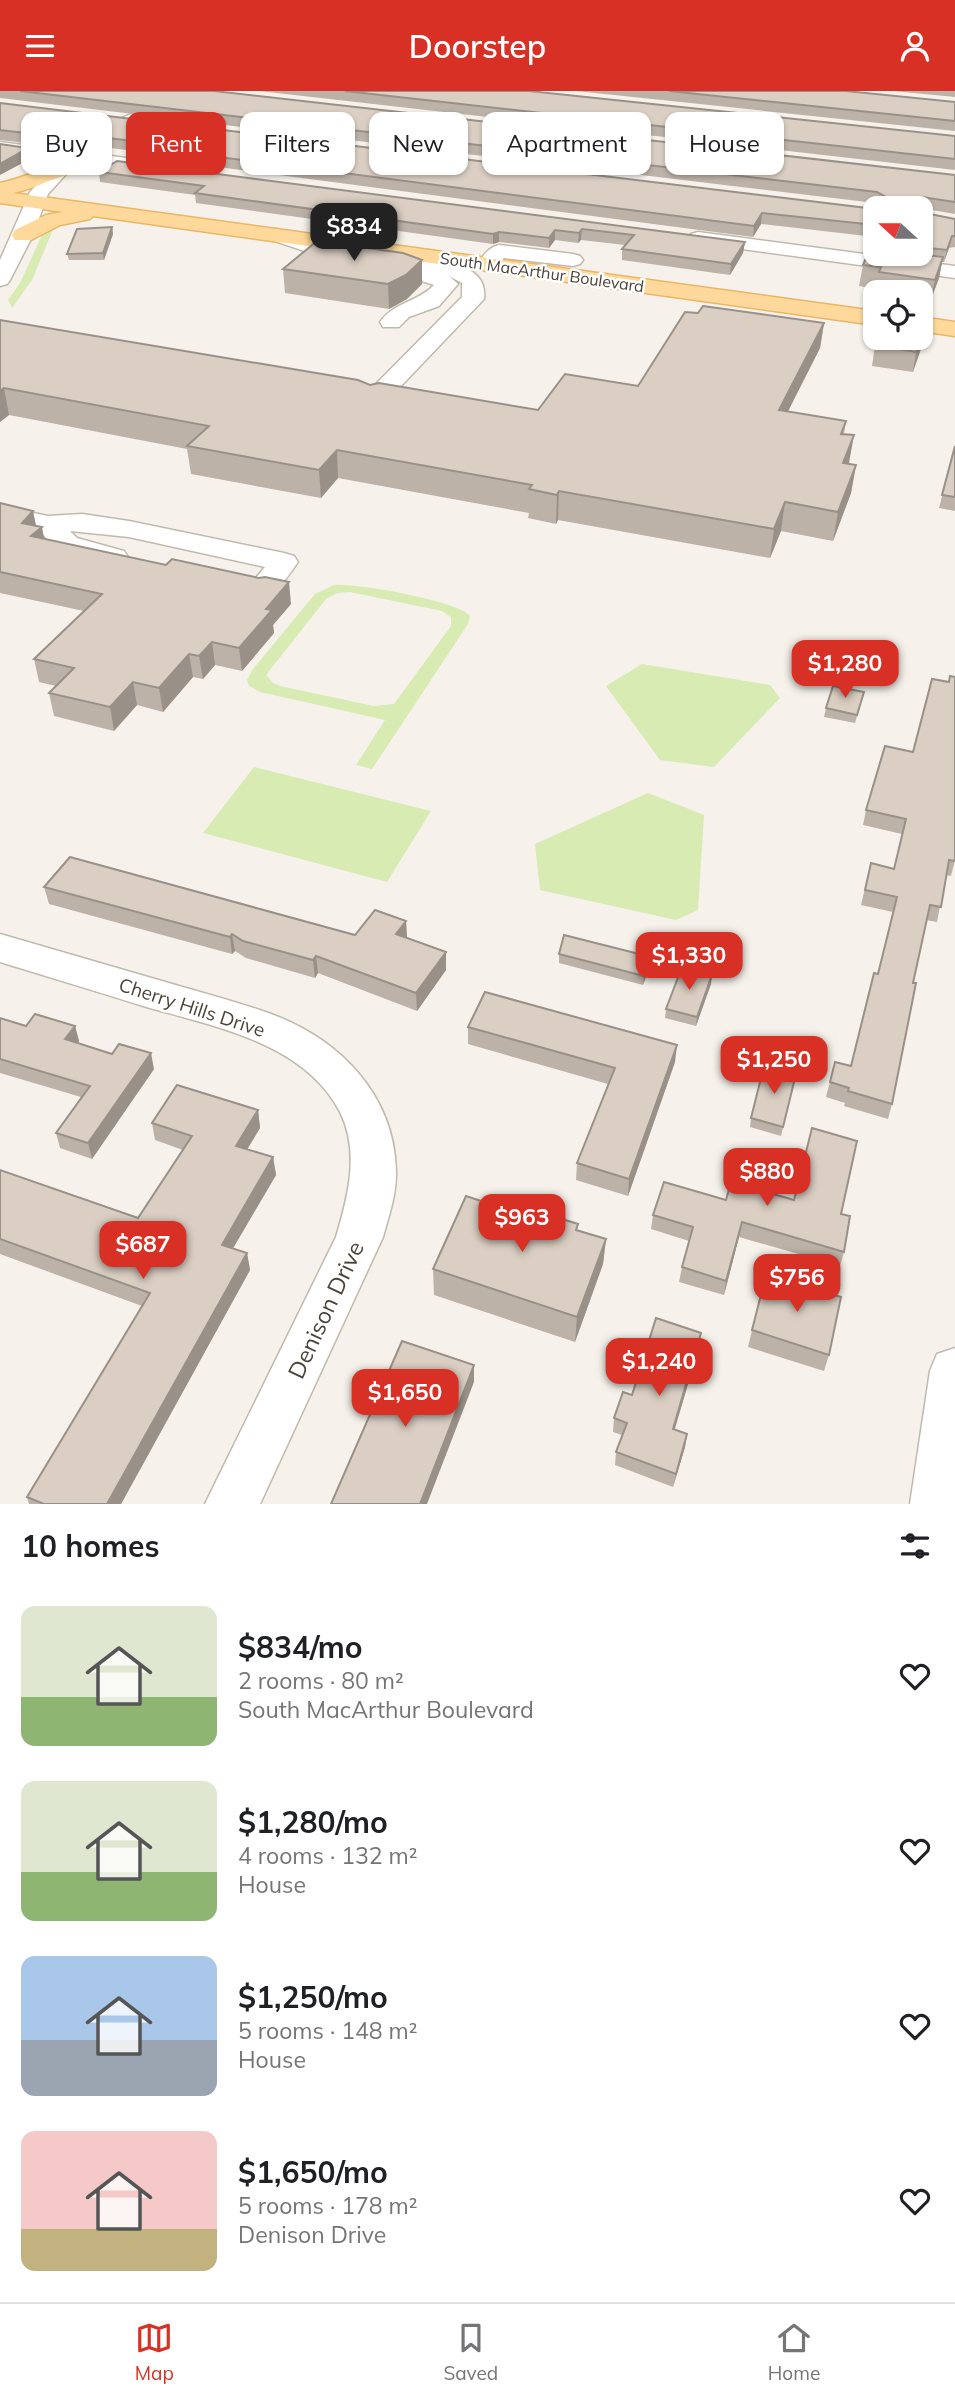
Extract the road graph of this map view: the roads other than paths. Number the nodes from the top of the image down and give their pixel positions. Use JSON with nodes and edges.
{"nodes":[{"id":1,"x":199,"y":92,"type":"edge"},
{"id":2,"x":151,"y":112,"type":"edge"},
{"id":3,"x":0,"y":147,"type":"edge"},
{"id":4,"x":21,"y":150,"type":"edge"},
{"id":5,"x":42,"y":175,"type":"edge"},
{"id":6,"x":54,"y":175,"type":"edge"},
{"id":7,"x":0,"y":190,"type":"edge"},
{"id":8,"x":0,"y":197,"type":"edge"},
{"id":9,"x":36,"y":202,"type":"junction"},
{"id":10,"x":122,"y":214,"type":"junction"},
{"id":11,"x":23,"y":235,"type":"junction"},
{"id":12,"x":276,"y":235,"type":"junction"},
{"id":13,"x":685,"y":236,"type":"edge"},
{"id":14,"x":293,"y":257,"type":"edge"},
{"id":15,"x":955,"y":272,"type":"edge"},
{"id":16,"x":0,"y":280,"type":"edge"},
{"id":17,"x":863,"y":316,"type":"edge"},
{"id":18,"x":391,"y":322,"type":"dead end"},
{"id":19,"x":933,"y":326,"type":"edge"},
{"id":20,"x":955,"y":329,"type":"edge"},
{"id":21,"x":372,"y":402,"type":"edge"},
{"id":22,"x":0,"y":514,"type":"edge"},
{"id":23,"x":48,"y":524,"type":"junction"},
{"id":24,"x":140,"y":563,"type":"edge"},
{"id":25,"x":208,"y":577,"type":"edge"},
{"id":26,"x":0,"y":948,"type":"edge"},
{"id":27,"x":358,"y":1106,"type":"joint"},
{"id":28,"x":955,"y":1371,"type":"edge"},
{"id":29,"x":232,"y":1504,"type":"edge"},
{"id":30,"x":937,"y":1504,"type":"edge"}],
"edges":[{"from":1,"to":2,"type":"street"},
{"from":3,"to":4,"type":"street"},
{"from":5,"to":7,"type":"main road"},
{"from":6,"to":9,"type":"street"},
{"from":8,"to":9,"type":"main road","name":"South MacArthur Boulevard"},
{"from":9,"to":10,"type":"main road","name":"South MacArthur Boulevard"},
{"from":9,"to":11,"type":"street"},
{"from":10,"to":11,"type":"main road"},
{"from":10,"to":12,"type":"main road","name":"South MacArthur Boulevard"},
{"from":11,"to":16,"type":"street"},
{"from":12,"to":17,"type":"main road","name":"South MacArthur Boulevard"},
{"from":12,"to":21,"type":"street"},
{"from":13,"to":15,"type":"street"},
{"from":14,"to":18,"type":"street"},
{"from":19,"to":20,"type":"main road"},
{"from":22,"to":23,"type":"street"},
{"from":23,"to":24,"type":"street"},
{"from":23,"to":25,"type":"street"},
{"from":26,"to":27,"type":"street","name":"Cherry Hills Drive"},
{"from":27,"to":29,"type":"street","name":"Denison Drive"},
{"from":28,"to":30,"type":"street"}]}
